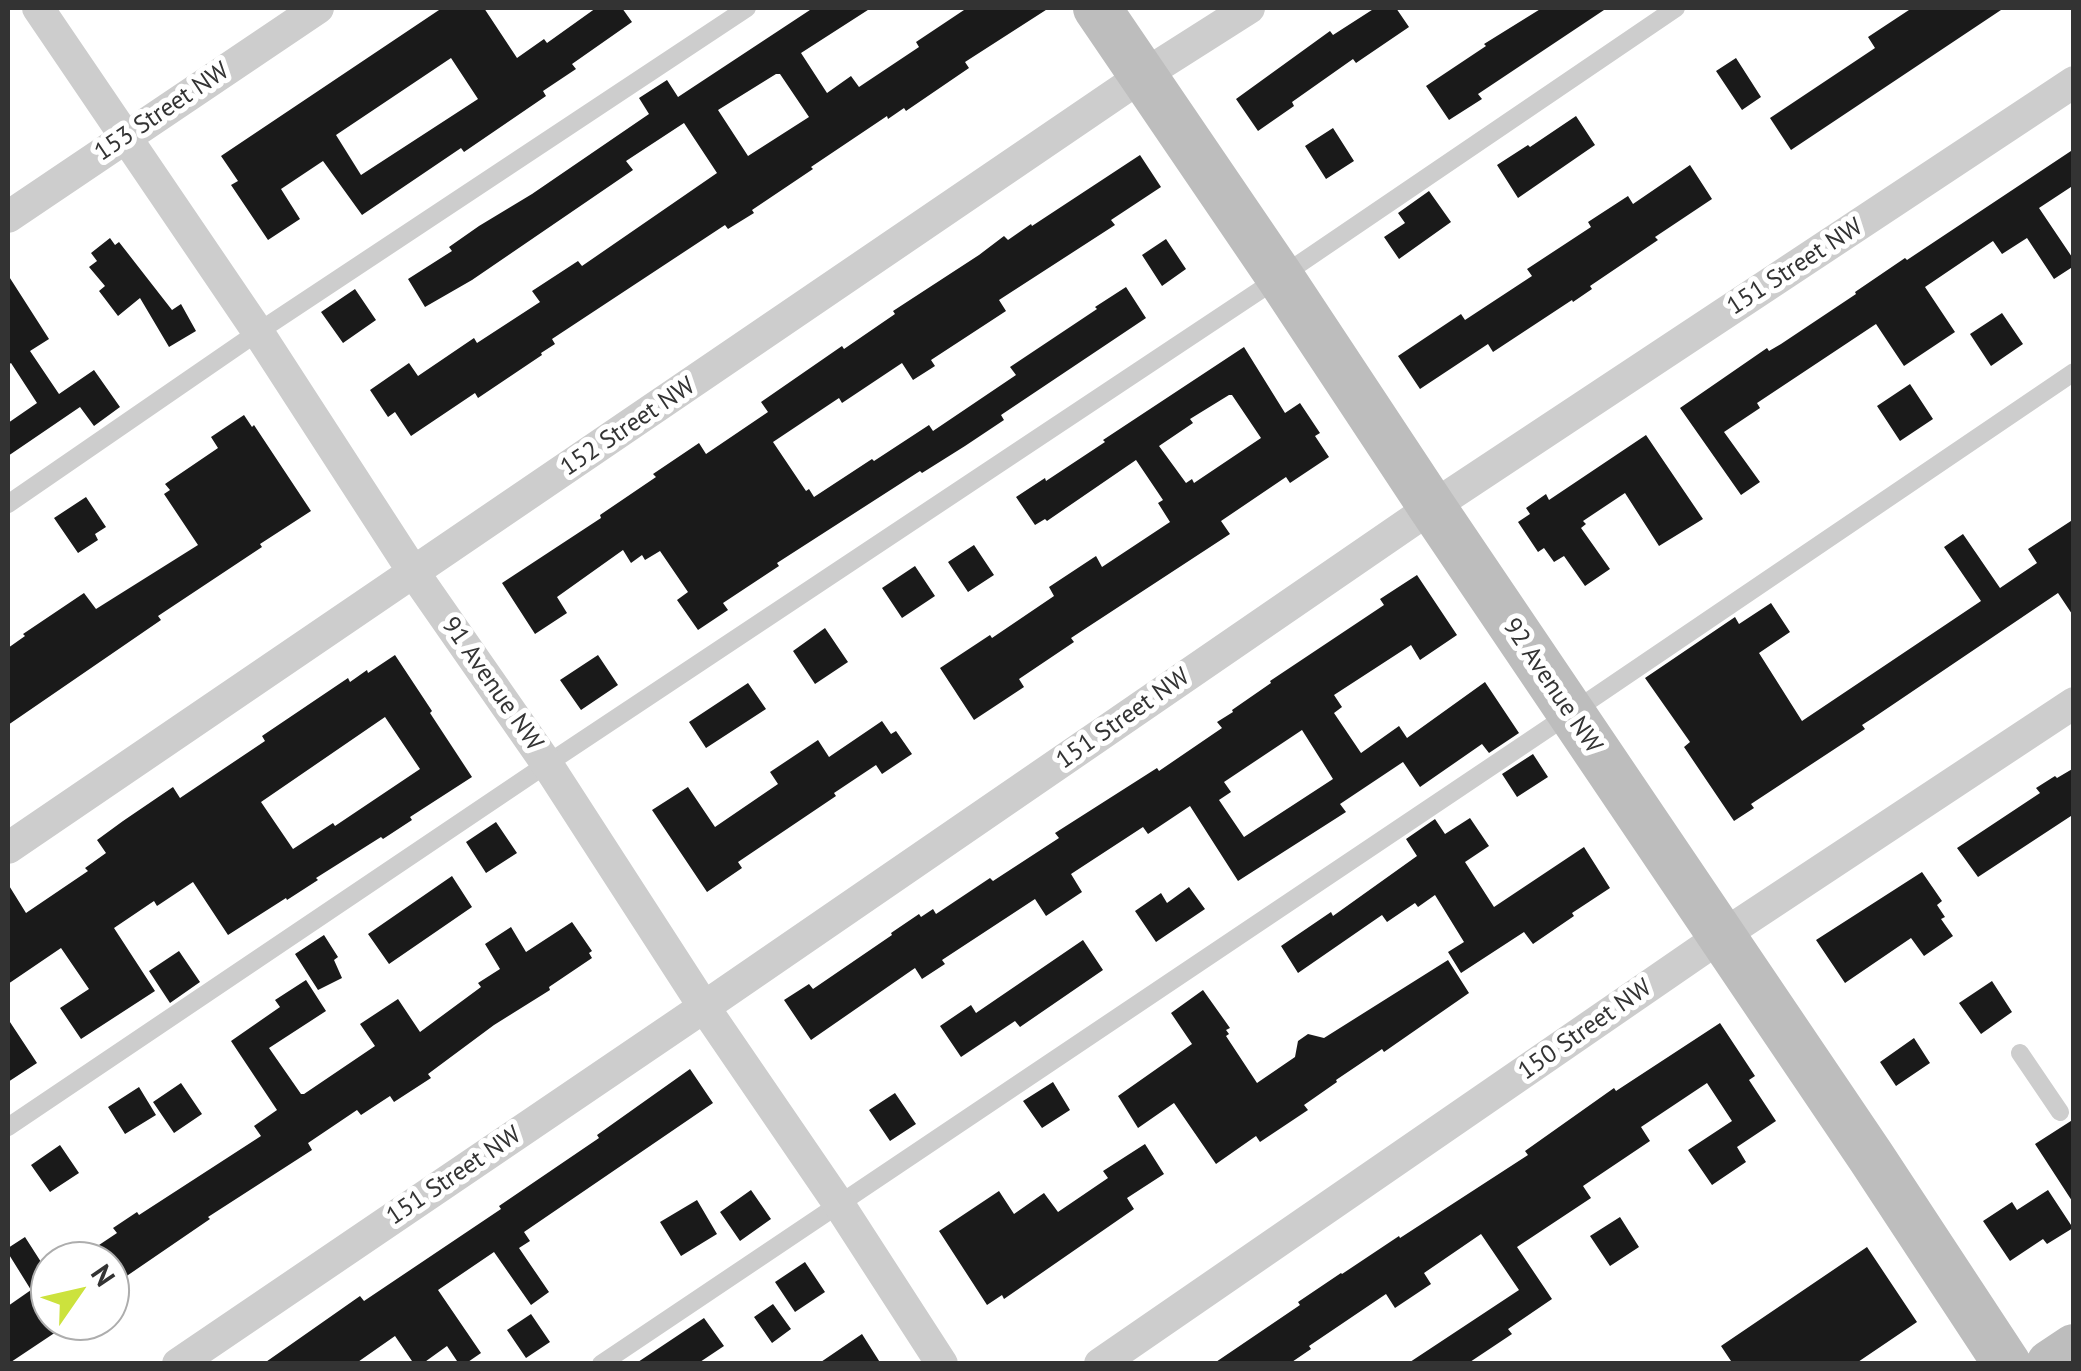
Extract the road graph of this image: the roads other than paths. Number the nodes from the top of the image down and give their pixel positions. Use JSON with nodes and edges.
{"nodes":[{"id":1,"x":38,"y":8,"type":"edge"},
{"id":2,"x":318,"y":8,"type":"edge"},
{"id":3,"x":747,"y":8,"type":"edge"},
{"id":4,"x":1097,"y":8,"type":"edge"},
{"id":5,"x":1248,"y":8,"type":"edge"},
{"id":6,"x":1676,"y":8,"type":"edge"},
{"id":7,"x":1142,"y":76,"type":"junction"},
{"id":8,"x":2074,"y":82,"type":"edge"},
{"id":9,"x":125,"y":136,"type":"junction"},
{"id":10,"x":8,"y":217,"type":"edge"},
{"id":11,"x":1280,"y":277,"type":"junction"},
{"id":12,"x":258,"y":332,"type":"junction"},
{"id":13,"x":2074,"y":372,"type":"edge"},
{"id":14,"x":8,"y":504,"type":"edge"},
{"id":15,"x":1432,"y":507,"type":"junction"},
{"id":16,"x":414,"y":573,"type":"junction"},
{"id":17,"x":2074,"y":703,"type":"edge"},
{"id":18,"x":1571,"y":713,"type":"junction"},
{"id":19,"x":547,"y":764,"type":"junction"},
{"id":20,"x":8,"y":848,"type":"edge"},
{"id":21,"x":1720,"y":936,"type":"junction"},
{"id":22,"x":704,"y":1007,"type":"junction"},
{"id":23,"x":2020,"y":1054,"type":"dead end"},
{"id":24,"x":2060,"y":1112,"type":"dead end"},
{"id":25,"x":8,"y":1127,"type":"edge"},
{"id":26,"x":838,"y":1203,"type":"junction"},
{"id":27,"x":2074,"y":1348,"type":"edge"},
{"id":28,"x":178,"y":1364,"type":"edge"},
{"id":29,"x":600,"y":1364,"type":"edge"},
{"id":30,"x":942,"y":1364,"type":"edge"},
{"id":31,"x":1100,"y":1364,"type":"edge"},
{"id":32,"x":2008,"y":1364,"type":"edge"},
{"id":33,"x":2050,"y":1364,"type":"edge"}],
"edges":[{"from":1,"to":9,"type":"street","name":"91 Avenue NW"},
{"from":2,"to":9,"type":"street","name":"153 Street NW"},
{"from":3,"to":12,"type":"lane"},
{"from":4,"to":7,"type":"street","name":"92 Avenue NW"},
{"from":5,"to":7,"type":"street","name":"152 Street NW"},
{"from":6,"to":11,"type":"lane"},
{"from":7,"to":11,"type":"street","name":"92 Avenue NW"},
{"from":7,"to":16,"type":"street","name":"152 Street NW"},
{"from":8,"to":15,"type":"street","name":"151 Street NW"},
{"from":9,"to":10,"type":"street","name":"153 Street NW"},
{"from":9,"to":12,"type":"street","name":"91 Avenue NW"},
{"from":11,"to":15,"type":"street","name":"92 Avenue NW"},
{"from":11,"to":19,"type":"lane"},
{"from":12,"to":14,"type":"lane"},
{"from":12,"to":16,"type":"street","name":"91 Avenue NW"},
{"from":13,"to":18,"type":"lane"},
{"from":15,"to":18,"type":"street","name":"92 Avenue NW"},
{"from":15,"to":22,"type":"street","name":"151 Street NW"},
{"from":16,"to":19,"type":"street","name":"91 Avenue NW"},
{"from":16,"to":20,"type":"street","name":"152 Street NW"},
{"from":17,"to":21,"type":"street","name":"150 Street NW"},
{"from":18,"to":21,"type":"street","name":"92 Avenue NW"},
{"from":18,"to":26,"type":"lane"},
{"from":19,"to":22,"type":"street","name":"91 Avenue NW"},
{"from":19,"to":25,"type":"lane"},
{"from":21,"to":31,"type":"street","name":"150 Street NW"},
{"from":21,"to":32,"type":"street","name":"92 Avenue NW"},
{"from":22,"to":26,"type":"street","name":"91 Avenue NW"},
{"from":22,"to":28,"type":"street","name":"151 Street NW"},
{"from":23,"to":24,"type":"lane"},
{"from":26,"to":29,"type":"lane"},
{"from":26,"to":30,"type":"street","name":"91 Avenue NW"},
{"from":27,"to":33,"type":"street"}]}
